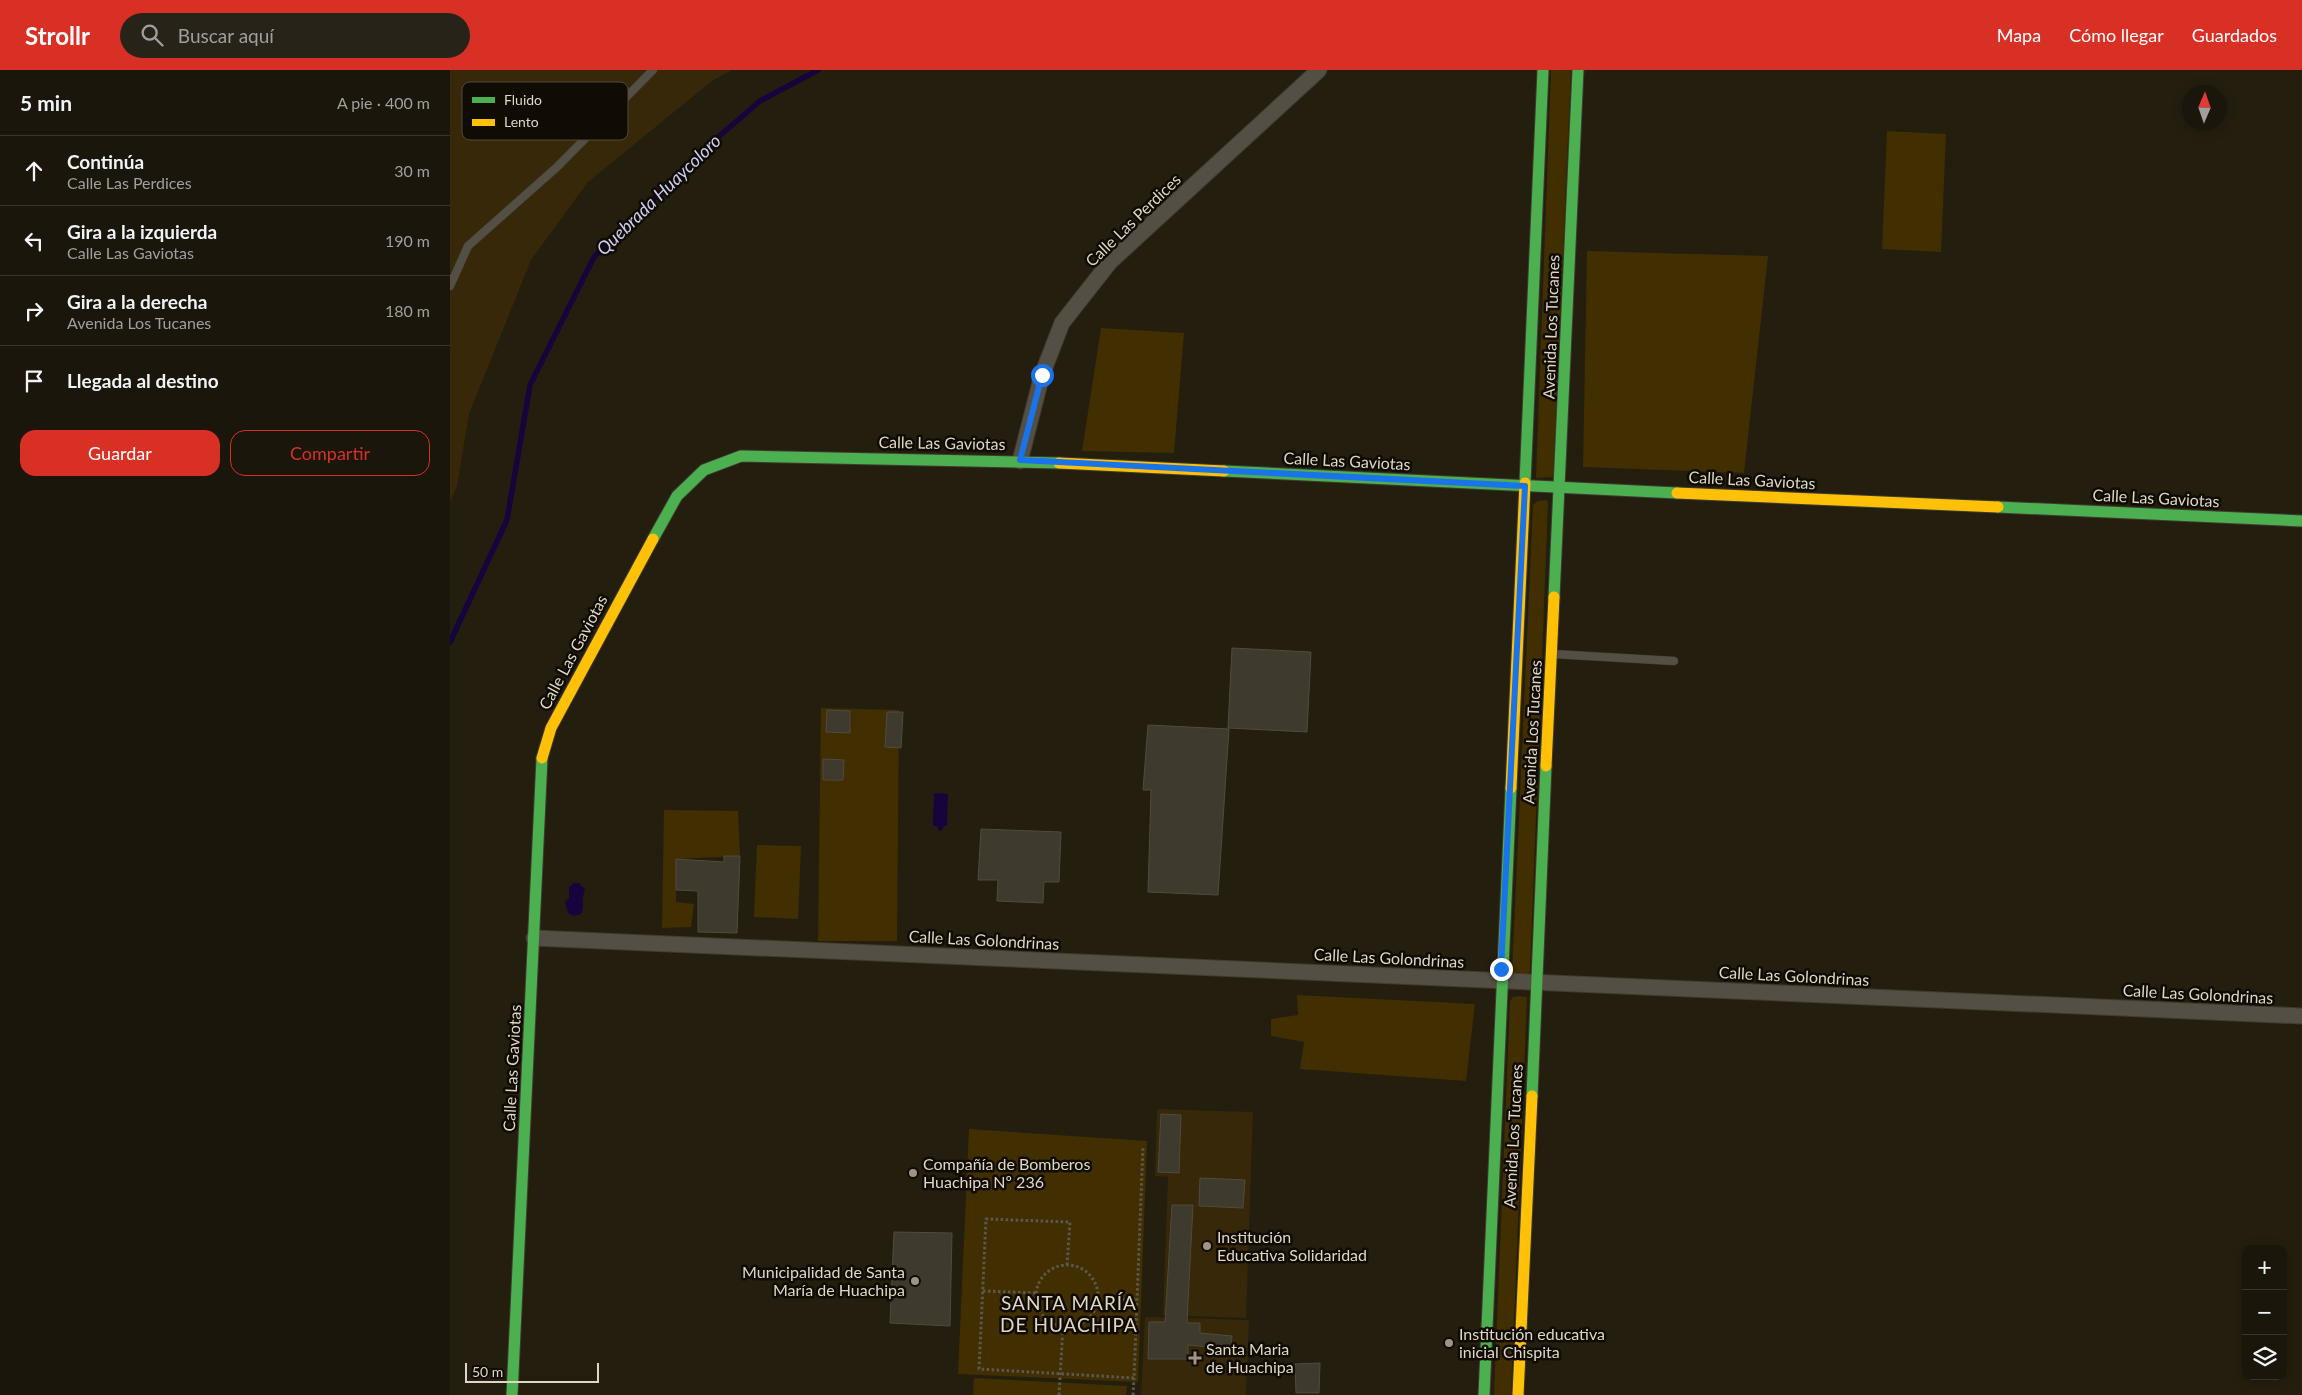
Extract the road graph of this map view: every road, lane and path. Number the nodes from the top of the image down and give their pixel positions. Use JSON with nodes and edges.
{"nodes":[{"id":1,"x":653,"y":70,"type":"edge"},
{"id":2,"x":1319,"y":70,"type":"edge"},
{"id":3,"x":1543,"y":70,"type":"edge"},
{"id":4,"x":1578,"y":70,"type":"edge"},
{"id":5,"x":628,"y":95,"type":"edge"},
{"id":6,"x":584,"y":140,"type":"edge"},
{"id":7,"x":450,"y":286,"type":"edge"},
{"id":8,"x":1020,"y":460,"type":"junction"},
{"id":9,"x":1525,"y":486,"type":"junction"},
{"id":10,"x":1560,"y":488,"type":"junction"},
{"id":11,"x":2302,"y":521,"type":"edge"},
{"id":12,"x":1553,"y":654,"type":"junction"},
{"id":13,"x":1674,"y":661,"type":"dead end"},
{"id":14,"x":534,"y":938,"type":"junction"},
{"id":15,"x":1501,"y":980,"type":"junction"},
{"id":16,"x":1536,"y":982,"type":"junction"},
{"id":17,"x":2302,"y":1016,"type":"edge"},
{"id":18,"x":1143,"y":1146,"type":"dead end"},
{"id":19,"x":1067,"y":1266,"type":"junction"},
{"id":20,"x":983,"y":1291,"type":"junction"},
{"id":21,"x":1037,"y":1293,"type":"junction"},
{"id":22,"x":1098,"y":1299,"type":"junction"},
{"id":23,"x":1137,"y":1300,"type":"junction"},
{"id":24,"x":1062,"y":1326,"type":"junction"},
{"id":25,"x":1060,"y":1374,"type":"junction"},
{"id":26,"x":1134,"y":1378,"type":"junction"},
{"id":27,"x":512,"y":1395,"type":"edge"},
{"id":28,"x":1059,"y":1395,"type":"edge"},
{"id":29,"x":1134,"y":1395,"type":"edge"},
{"id":30,"x":1484,"y":1395,"type":"edge"},
{"id":31,"x":1518,"y":1395,"type":"edge"}],
"edges":[{"from":1,"to":5,"type":"lane"},
{"from":2,"to":8,"type":"street","name":"Calle Las Perdices"},
{"from":3,"to":9,"type":"street","name":"Avenida Los Tucanes"},
{"from":4,"to":10,"type":"street","name":"Avenida Los Tucanes"},
{"from":6,"to":7,"type":"lane"},
{"from":8,"to":9,"type":"street","name":"Calle Las Gaviotas"},
{"from":8,"to":14,"type":"street","name":"Calle Las Gaviotas"},
{"from":9,"to":10,"type":"street","name":"Calle Las Gaviotas"},
{"from":9,"to":15,"type":"street","name":"Avenida Los Tucanes"},
{"from":10,"to":11,"type":"street","name":"Calle Las Gaviotas"},
{"from":10,"to":12,"type":"street","name":"Avenida Los Tucanes"},
{"from":12,"to":13,"type":"lane"},
{"from":12,"to":16,"type":"street","name":"Avenida Los Tucanes"},
{"from":14,"to":15,"type":"street","name":"Calle Las Golondrinas"},
{"from":14,"to":27,"type":"street","name":"Calle Las Gaviotas"},
{"from":15,"to":16,"type":"street","name":"Calle Las Golondrinas"},
{"from":15,"to":30,"type":"street","name":"Avenida Los Tucanes"},
{"from":16,"to":17,"type":"street","name":"Calle Las Golondrinas"},
{"from":16,"to":31,"type":"street","name":"Avenida Los Tucanes"},
{"from":18,"to":23,"type":"path"},
{"from":19,"to":20,"type":"path"},
{"from":19,"to":21,"type":"path"},
{"from":19,"to":22,"type":"path"},
{"from":20,"to":21,"type":"path"},
{"from":20,"to":25,"type":"path"},
{"from":21,"to":24,"type":"path"},
{"from":22,"to":23,"type":"path"},
{"from":22,"to":24,"type":"path"},
{"from":23,"to":26,"type":"path"},
{"from":24,"to":25,"type":"path"},
{"from":25,"to":26,"type":"path"},
{"from":25,"to":28,"type":"path"},
{"from":26,"to":29,"type":"path"}]}
